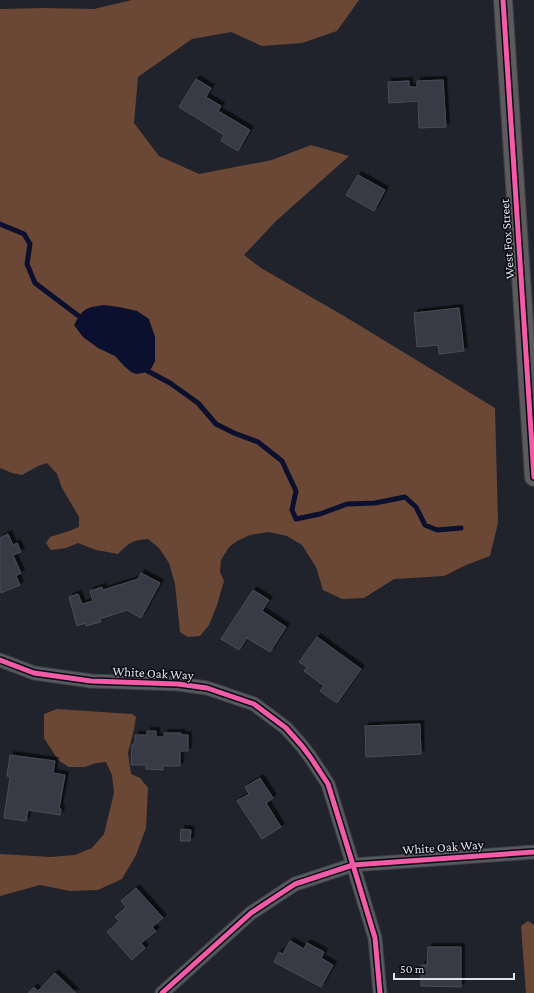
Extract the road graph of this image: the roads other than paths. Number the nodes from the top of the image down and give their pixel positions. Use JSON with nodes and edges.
{"nodes":[{"id":1,"x":503,"y":0,"type":"edge"},
{"id":2,"x":534,"y":477,"type":"edge"},
{"id":3,"x":0,"y":660,"type":"edge"},
{"id":4,"x":534,"y":852,"type":"edge"},
{"id":5,"x":353,"y":865,"type":"junction"},
{"id":6,"x":162,"y":993,"type":"edge"},
{"id":7,"x":380,"y":993,"type":"edge"}],
"edges":[{"from":1,"to":2,"type":"street","name":"West Fox Street"},
{"from":3,"to":5,"type":"street","name":"White Oak Way"},
{"from":4,"to":5,"type":"street","name":"White Oak Way"},
{"from":5,"to":6,"type":"street","name":"White Oak Way"},
{"from":5,"to":7,"type":"street"}]}
